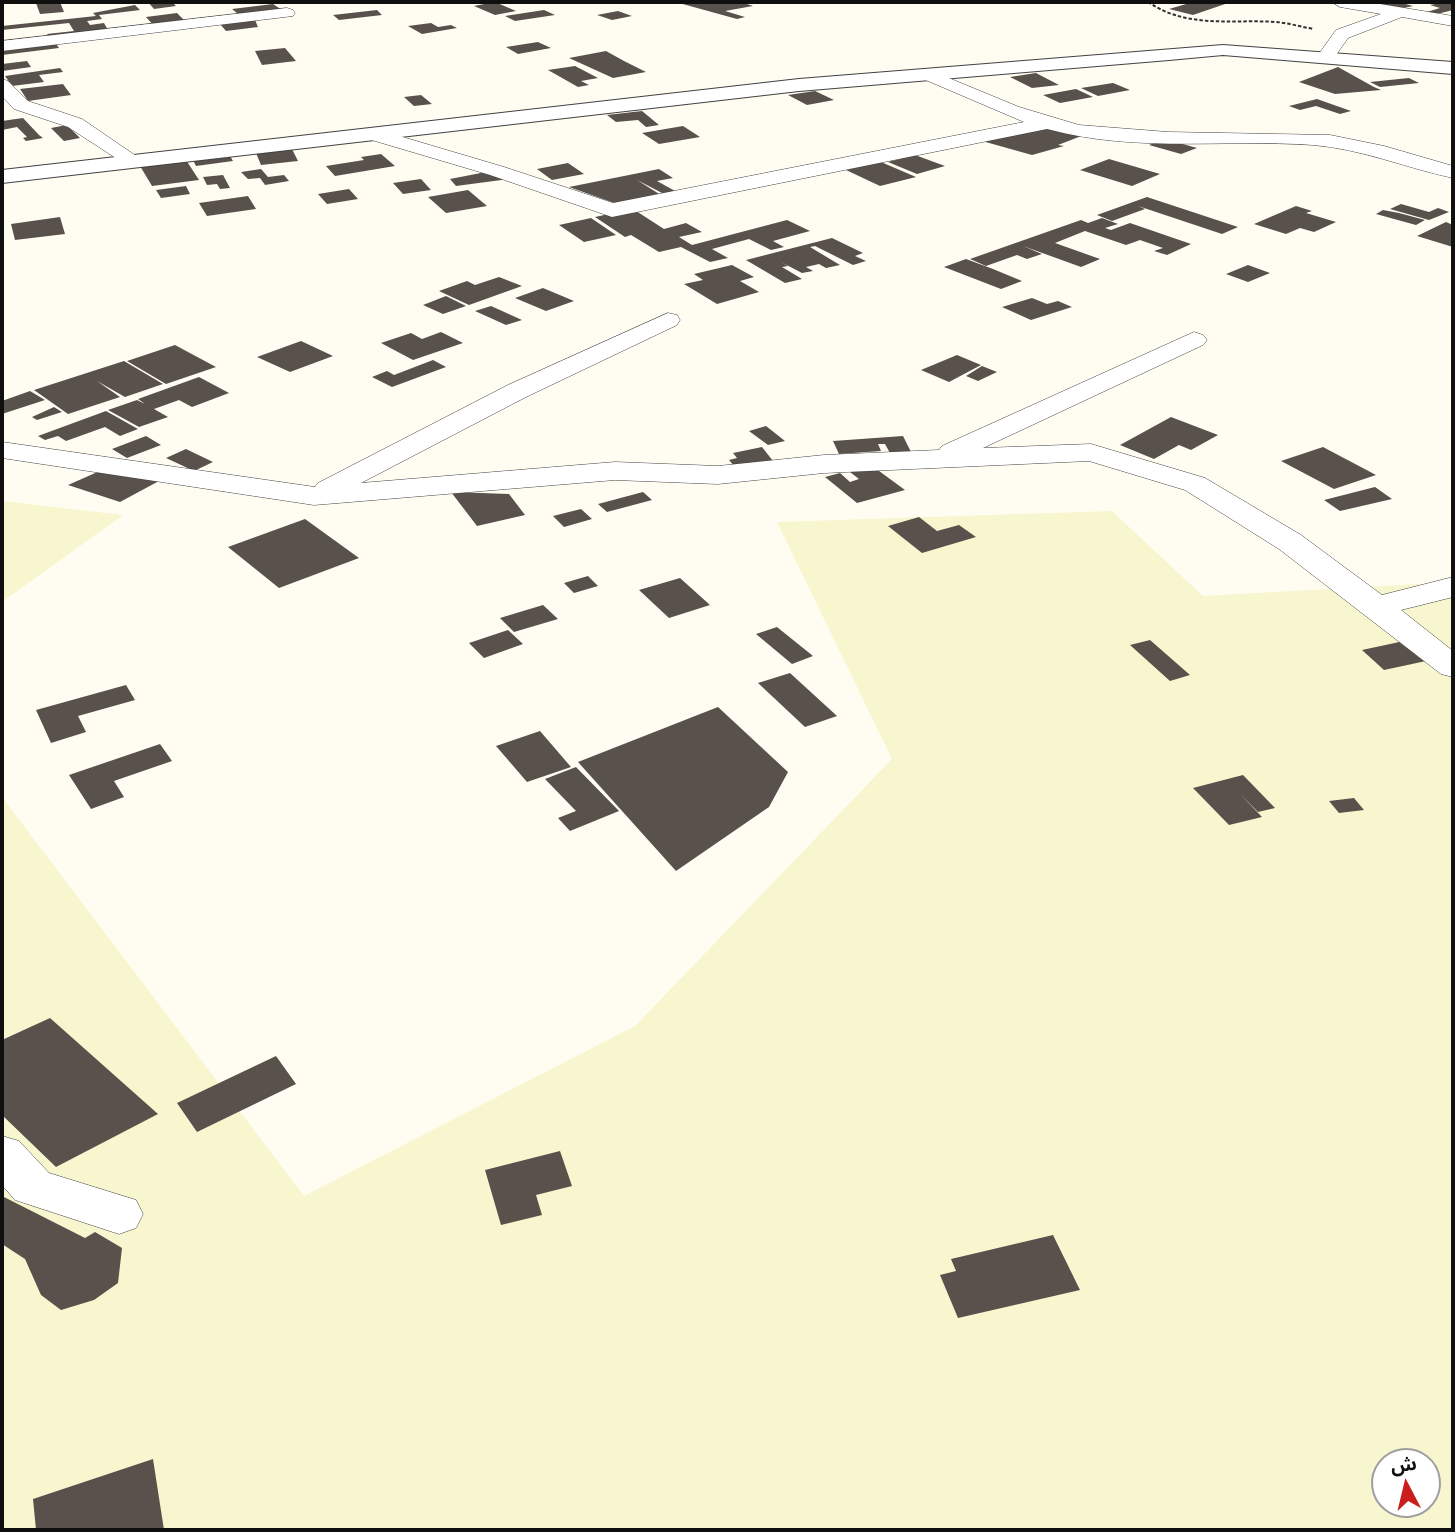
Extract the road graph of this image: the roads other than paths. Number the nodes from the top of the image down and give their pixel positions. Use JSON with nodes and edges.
{"nodes":[{"id":1,"x":1340,"y":2,"type":"edge"},
{"id":2,"x":288,"y":13,"type":"dead end"},
{"id":3,"x":1399,"y":13,"type":"junction"},
{"id":4,"x":1453,"y":21,"type":"edge"},
{"id":5,"x":2,"y":46,"type":"edge"},
{"id":6,"x":1325,"y":58,"type":"junction"},
{"id":7,"x":1453,"y":68,"type":"edge"},
{"id":8,"x":927,"y":74,"type":"junction"},
{"id":9,"x":2,"y":85,"type":"edge"},
{"id":10,"x":1049,"y":123,"type":"junction"},
{"id":11,"x":372,"y":134,"type":"junction"},
{"id":12,"x":135,"y":162,"type":"junction"},
{"id":13,"x":1453,"y":173,"type":"edge"},
{"id":14,"x":2,"y":177,"type":"edge"},
{"id":15,"x":668,"y":320,"type":"dead end"},
{"id":16,"x":1194,"y":340,"type":"dead end"},
{"id":17,"x":2,"y":450,"type":"edge"},
{"id":18,"x":936,"y":459,"type":"junction"},
{"id":19,"x":314,"y":496,"type":"junction"},
{"id":20,"x":1453,"y":587,"type":"edge"},
{"id":21,"x":1376,"y":606,"type":"junction"},
{"id":22,"x":1453,"y":667,"type":"edge"},
{"id":23,"x":2,"y":1154,"type":"edge"},
{"id":24,"x":119,"y":1214,"type":"dead end"}],
"edges":[{"from":1,"to":3,"type":"street"},
{"from":2,"to":5,"type":"street"},
{"from":3,"to":4,"type":"street"},
{"from":3,"to":6,"type":"street"},
{"from":6,"to":7,"type":"street"},
{"from":6,"to":8,"type":"street"},
{"from":8,"to":10,"type":"street"},
{"from":8,"to":11,"type":"street"},
{"from":9,"to":12,"type":"street"},
{"from":10,"to":11,"type":"street"},
{"from":10,"to":13,"type":"street"},
{"from":11,"to":12,"type":"street"},
{"from":12,"to":14,"type":"street"},
{"from":15,"to":19,"type":"street"},
{"from":16,"to":18,"type":"street"},
{"from":17,"to":19,"type":"street"},
{"from":18,"to":19,"type":"street"},
{"from":18,"to":21,"type":"street"},
{"from":20,"to":21,"type":"street"},
{"from":21,"to":22,"type":"street"},
{"from":23,"to":24,"type":"street"}]}
